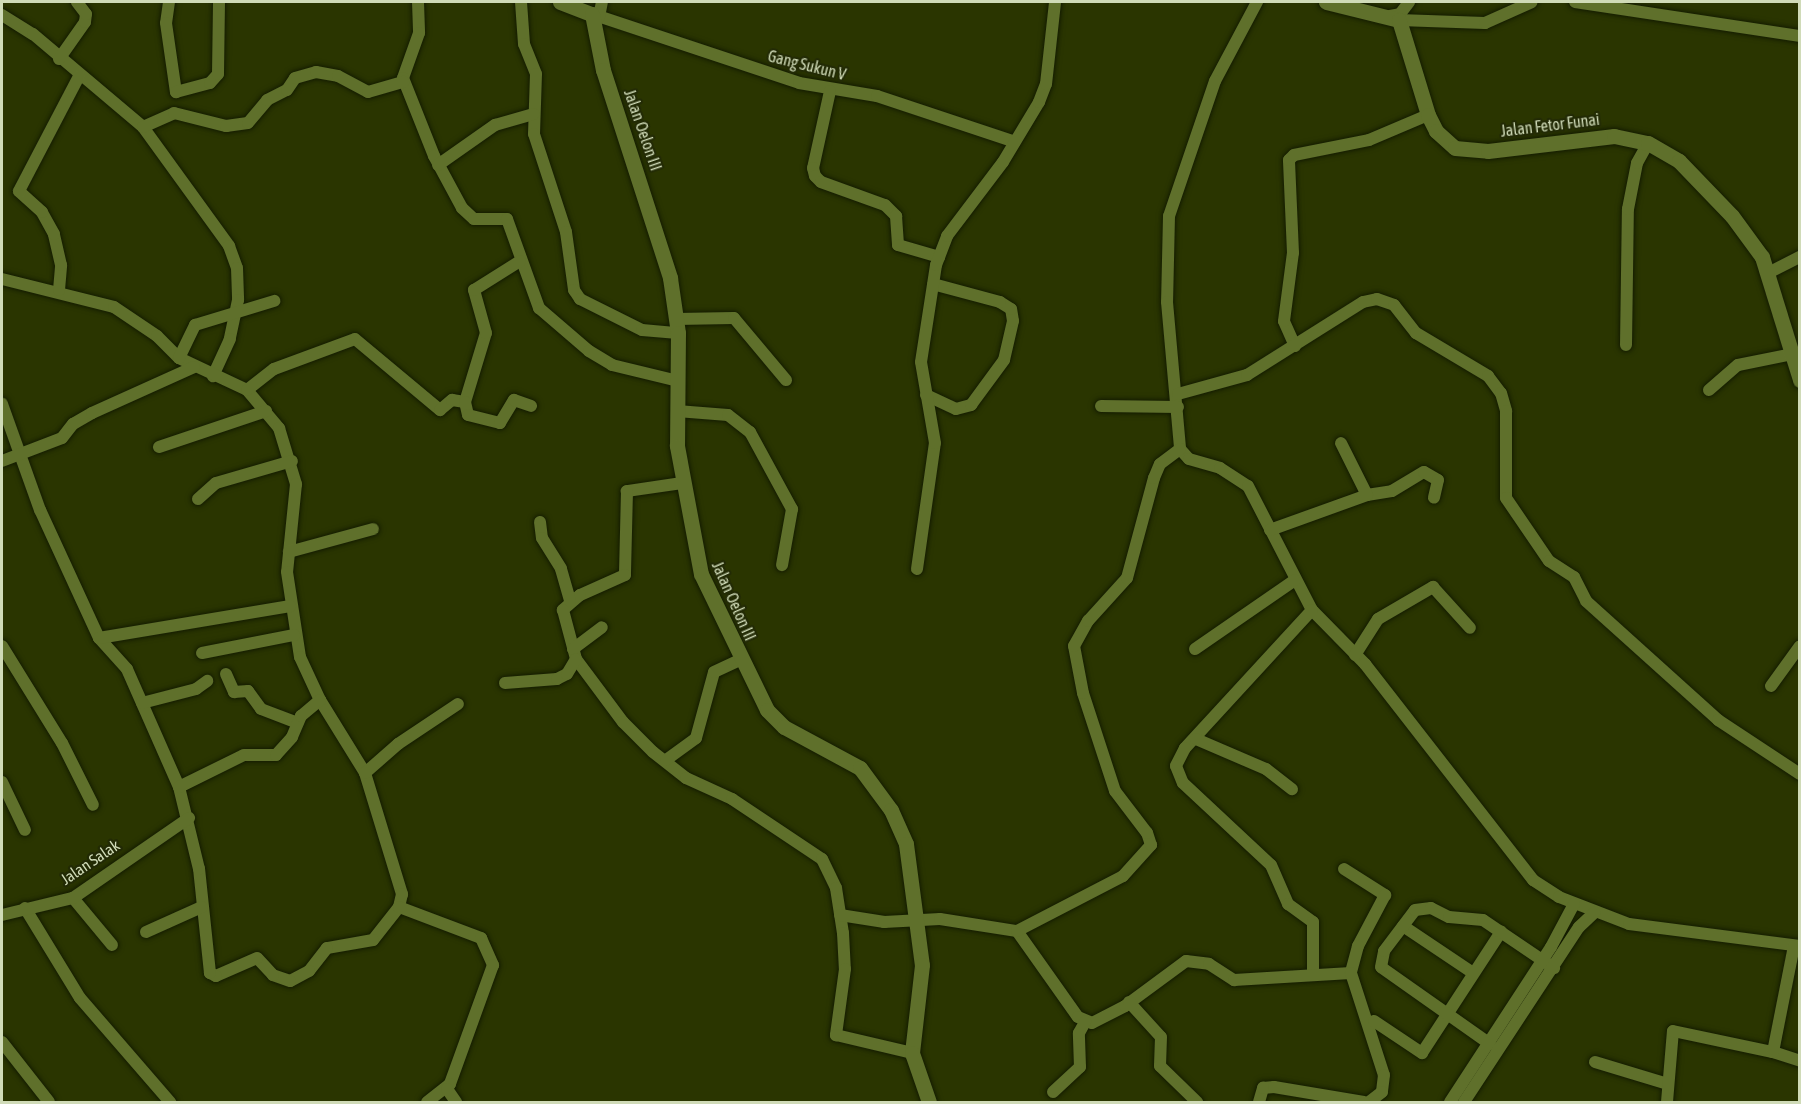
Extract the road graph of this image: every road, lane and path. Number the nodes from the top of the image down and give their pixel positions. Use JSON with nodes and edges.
{"nodes":[{"id":1,"x":76,"y":2,"type":"edge"},
{"id":2,"x":169,"y":2,"type":"edge"},
{"id":3,"x":219,"y":2,"type":"edge"},
{"id":4,"x":418,"y":2,"type":"edge"},
{"id":5,"x":521,"y":2,"type":"edge"},
{"id":6,"x":560,"y":2,"type":"edge"},
{"id":7,"x":602,"y":2,"type":"edge"},
{"id":8,"x":1055,"y":2,"type":"edge"},
{"id":9,"x":1257,"y":2,"type":"edge"},
{"id":10,"x":1326,"y":2,"type":"edge"},
{"id":11,"x":1409,"y":2,"type":"edge"},
{"id":12,"x":1532,"y":2,"type":"edge"},
{"id":13,"x":1575,"y":2,"type":"edge"},
{"id":14,"x":2,"y":15,"type":"edge"},
{"id":15,"x":596,"y":15,"type":"junction"},
{"id":16,"x":1394,"y":18,"type":"junction"},
{"id":17,"x":1800,"y":36,"type":"edge"},
{"id":18,"x":59,"y":59,"type":"junction"},
{"id":19,"x":79,"y":76,"type":"junction"},
{"id":20,"x":404,"y":82,"type":"junction"},
{"id":21,"x":830,"y":91,"type":"junction"},
{"id":22,"x":176,"y":92,"type":"junction"},
{"id":23,"x":174,"y":113,"type":"junction"},
{"id":24,"x":533,"y":114,"type":"junction"},
{"id":25,"x":1428,"y":115,"type":"junction"},
{"id":26,"x":143,"y":127,"type":"junction"},
{"id":27,"x":1016,"y":142,"type":"junction"},
{"id":28,"x":1648,"y":143,"type":"junction"},
{"id":29,"x":438,"y":165,"type":"junction"},
{"id":30,"x":939,"y":256,"type":"junction"},
{"id":31,"x":1800,"y":258,"type":"edge"},
{"id":32,"x":520,"y":261,"type":"junction"},
{"id":33,"x":1770,"y":272,"type":"junction"},
{"id":34,"x":2,"y":279,"type":"edge"},
{"id":35,"x":933,"y":284,"type":"junction"},
{"id":36,"x":58,"y":290,"type":"junction"},
{"id":37,"x":274,"y":301,"type":"dead end"},
{"id":38,"x":236,"y":311,"type":"junction"},
{"id":39,"x":677,"y":326,"type":"junction"},
{"id":40,"x":1626,"y":345,"type":"dead end"},
{"id":41,"x":1295,"y":346,"type":"junction"},
{"id":42,"x":1791,"y":354,"type":"junction"},
{"id":43,"x":178,"y":358,"type":"junction"},
{"id":44,"x":194,"y":367,"type":"junction"},
{"id":45,"x":213,"y":376,"type":"junction"},
{"id":46,"x":786,"y":380,"type":"dead end"},
{"id":47,"x":1800,"y":380,"type":"edge"},
{"id":48,"x":678,"y":381,"type":"junction"},
{"id":49,"x":247,"y":390,"type":"junction"},
{"id":50,"x":1709,"y":390,"type":"dead end"},
{"id":51,"x":926,"y":394,"type":"junction"},
{"id":52,"x":1178,"y":394,"type":"junction"},
{"id":53,"x":465,"y":402,"type":"junction"},
{"id":54,"x":2,"y":404,"type":"edge"},
{"id":55,"x":531,"y":406,"type":"dead end"},
{"id":56,"x":1101,"y":406,"type":"dead end"},
{"id":57,"x":1179,"y":407,"type":"junction"},
{"id":58,"x":266,"y":411,"type":"junction"},
{"id":59,"x":677,"y":411,"type":"junction"},
{"id":60,"x":1341,"y":444,"type":"dead end"},
{"id":61,"x":159,"y":447,"type":"dead end"},
{"id":62,"x":1180,"y":449,"type":"junction"},
{"id":63,"x":21,"y":451,"type":"junction"},
{"id":64,"x":2,"y":461,"type":"edge"},
{"id":65,"x":292,"y":461,"type":"junction"},
{"id":66,"x":682,"y":483,"type":"junction"},
{"id":67,"x":1367,"y":495,"type":"junction"},
{"id":68,"x":1434,"y":498,"type":"dead end"},
{"id":69,"x":198,"y":499,"type":"dead end"},
{"id":70,"x":540,"y":522,"type":"dead end"},
{"id":71,"x":373,"y":530,"type":"dead end"},
{"id":72,"x":1270,"y":530,"type":"junction"},
{"id":73,"x":289,"y":552,"type":"junction"},
{"id":74,"x":782,"y":565,"type":"dead end"},
{"id":75,"x":917,"y":569,"type":"dead end"},
{"id":76,"x":1295,"y":580,"type":"junction"},
{"id":77,"x":570,"y":601,"type":"junction"},
{"id":78,"x":290,"y":606,"type":"junction"},
{"id":79,"x":1312,"y":610,"type":"junction"},
{"id":80,"x":602,"y":627,"type":"dead end"},
{"id":81,"x":1470,"y":627,"type":"dead end"},
{"id":82,"x":294,"y":635,"type":"junction"},
{"id":83,"x":99,"y":638,"type":"junction"},
{"id":84,"x":2,"y":646,"type":"edge"},
{"id":85,"x":1800,"y":646,"type":"edge"},
{"id":86,"x":1195,"y":649,"type":"dead end"},
{"id":87,"x":202,"y":653,"type":"dead end"},
{"id":88,"x":575,"y":654,"type":"junction"},
{"id":89,"x":1355,"y":656,"type":"junction"},
{"id":90,"x":740,"y":660,"type":"junction"},
{"id":91,"x":226,"y":674,"type":"dead end"},
{"id":92,"x":207,"y":681,"type":"dead end"},
{"id":93,"x":505,"y":683,"type":"dead end"},
{"id":94,"x":1771,"y":686,"type":"dead end"},
{"id":95,"x":320,"y":700,"type":"junction"},
{"id":96,"x":142,"y":702,"type":"junction"},
{"id":97,"x":458,"y":704,"type":"dead end"},
{"id":98,"x":297,"y":723,"type":"junction"},
{"id":99,"x":1196,"y":739,"type":"junction"},
{"id":100,"x":666,"y":760,"type":"junction"},
{"id":101,"x":364,"y":773,"type":"junction"},
{"id":102,"x":1800,"y":774,"type":"edge"},
{"id":103,"x":2,"y":782,"type":"edge"},
{"id":104,"x":179,"y":788,"type":"junction"},
{"id":105,"x":1292,"y":789,"type":"dead end"},
{"id":106,"x":93,"y":806,"type":"dead end"},
{"id":107,"x":189,"y":818,"type":"junction"},
{"id":108,"x":25,"y":830,"type":"dead end"},
{"id":109,"x":1344,"y":869,"type":"dead end"},
{"id":110,"x":73,"y":898,"type":"junction"},
{"id":111,"x":1574,"y":904,"type":"junction"},
{"id":112,"x":202,"y":907,"type":"junction"},
{"id":113,"x":399,"y":907,"type":"junction"},
{"id":114,"x":25,"y":908,"type":"junction"},
{"id":115,"x":1594,"y":913,"type":"junction"},
{"id":116,"x":2,"y":915,"type":"edge"},
{"id":117,"x":840,"y":915,"type":"junction"},
{"id":118,"x":918,"y":919,"type":"junction"},
{"id":119,"x":1403,"y":926,"type":"junction"},
{"id":120,"x":1017,"y":931,"type":"junction"},
{"id":121,"x":146,"y":932,"type":"dead end"},
{"id":122,"x":1501,"y":933,"type":"junction"},
{"id":123,"x":112,"y":945,"type":"dead end"},
{"id":124,"x":1797,"y":946,"type":"edge"},
{"id":125,"x":1542,"y":960,"type":"junction"},
{"id":126,"x":1554,"y":968,"type":"junction"},
{"id":127,"x":1313,"y":973,"type":"junction"},
{"id":128,"x":1352,"y":973,"type":"junction"},
{"id":129,"x":1473,"y":973,"type":"junction"},
{"id":130,"x":1129,"y":1002,"type":"junction"},
{"id":131,"x":1447,"y":1013,"type":"junction"},
{"id":132,"x":1374,"y":1021,"type":"dead end"},
{"id":133,"x":1084,"y":1022,"type":"junction"},
{"id":134,"x":2,"y":1042,"type":"edge"},
{"id":135,"x":1494,"y":1047,"type":"junction"},
{"id":136,"x":1773,"y":1052,"type":"junction"},
{"id":137,"x":912,"y":1053,"type":"junction"},
{"id":138,"x":1800,"y":1061,"type":"edge"},
{"id":139,"x":1595,"y":1062,"type":"dead end"},
{"id":140,"x":1668,"y":1084,"type":"junction"},
{"id":141,"x":447,"y":1089,"type":"junction"},
{"id":142,"x":1053,"y":1092,"type":"dead end"},
{"id":143,"x":49,"y":1102,"type":"edge"},
{"id":144,"x":170,"y":1102,"type":"edge"},
{"id":145,"x":427,"y":1102,"type":"edge"},
{"id":146,"x":456,"y":1102,"type":"edge"},
{"id":147,"x":929,"y":1102,"type":"edge"},
{"id":148,"x":1197,"y":1102,"type":"edge"},
{"id":149,"x":1259,"y":1102,"type":"edge"},
{"id":150,"x":1364,"y":1102,"type":"edge"},
{"id":151,"x":1369,"y":1102,"type":"edge"},
{"id":152,"x":1450,"y":1102,"type":"edge"},
{"id":153,"x":1464,"y":1102,"type":"edge"},
{"id":154,"x":1667,"y":1102,"type":"edge"}],
"edges":[{"from":1,"to":18,"type":"street"},
{"from":2,"to":22,"type":"street"},
{"from":3,"to":22,"type":"street"},
{"from":4,"to":20,"type":"street"},
{"from":5,"to":24,"type":"street"},
{"from":6,"to":15,"type":"street"},
{"from":7,"to":15,"type":"street"},
{"from":8,"to":27,"type":"street"},
{"from":9,"to":52,"type":"street"},
{"from":10,"to":16,"type":"street"},
{"from":11,"to":16,"type":"street"},
{"from":12,"to":16,"type":"street"},
{"from":13,"to":17,"type":"street"},
{"from":14,"to":18,"type":"street"},
{"from":15,"to":21,"type":"street","name":"Gang Sukun V"},
{"from":15,"to":39,"type":"street","name":"Jalan Oelon III"},
{"from":16,"to":25,"type":"street","name":"Jalan Fetor Funai"},
{"from":18,"to":19,"type":"street"},
{"from":19,"to":26,"type":"street"},
{"from":19,"to":36,"type":"street"},
{"from":20,"to":23,"type":"street"},
{"from":20,"to":29,"type":"street"},
{"from":21,"to":27,"type":"street","name":"Gang Sukun V"},
{"from":21,"to":30,"type":"street"},
{"from":22,"to":23,"type":"street"},
{"from":23,"to":26,"type":"street"},
{"from":24,"to":29,"type":"street"},
{"from":24,"to":39,"type":"street"},
{"from":25,"to":28,"type":"street","name":"Jalan Fetor Funai"},
{"from":25,"to":41,"type":"street"},
{"from":26,"to":38,"type":"street"},
{"from":27,"to":30,"type":"street"},
{"from":28,"to":33,"type":"street","name":"Jalan Fetor Funai"},
{"from":28,"to":40,"type":"street"},
{"from":29,"to":32,"type":"street"},
{"from":30,"to":35,"type":"street"},
{"from":31,"to":33,"type":"street"},
{"from":32,"to":48,"type":"street"},
{"from":32,"to":53,"type":"street"},
{"from":33,"to":42,"type":"street","name":"Jalan Fetor Funai"},
{"from":34,"to":36,"type":"street"},
{"from":35,"to":51,"type":"street"},
{"from":35,"to":51,"type":"street"},
{"from":36,"to":43,"type":"street"},
{"from":37,"to":38,"type":"street"},
{"from":38,"to":43,"type":"street"},
{"from":38,"to":45,"type":"street"},
{"from":39,"to":46,"type":"street"},
{"from":39,"to":48,"type":"street","name":"Jalan Oelon III"},
{"from":41,"to":52,"type":"street"},
{"from":41,"to":102,"type":"street"},
{"from":42,"to":47,"type":"street","name":"Jalan Fetor Funai"},
{"from":42,"to":50,"type":"street"},
{"from":43,"to":44,"type":"street"},
{"from":44,"to":45,"type":"street"},
{"from":44,"to":63,"type":"street"},
{"from":45,"to":49,"type":"street"},
{"from":48,"to":59,"type":"street","name":"Jalan Oelon III"},
{"from":49,"to":53,"type":"street"},
{"from":49,"to":58,"type":"street"},
{"from":51,"to":75,"type":"street"},
{"from":52,"to":57,"type":"street"},
{"from":53,"to":55,"type":"street"},
{"from":54,"to":63,"type":"street"},
{"from":56,"to":57,"type":"street"},
{"from":57,"to":62,"type":"street"},
{"from":58,"to":61,"type":"street"},
{"from":58,"to":65,"type":"street"},
{"from":59,"to":66,"type":"street","name":"Jalan Oelon III"},
{"from":59,"to":74,"type":"street"},
{"from":60,"to":67,"type":"street"},
{"from":62,"to":72,"type":"street"},
{"from":62,"to":120,"type":"street"},
{"from":63,"to":64,"type":"street"},
{"from":63,"to":83,"type":"street"},
{"from":65,"to":69,"type":"street"},
{"from":65,"to":73,"type":"street"},
{"from":66,"to":77,"type":"street"},
{"from":66,"to":90,"type":"street","name":"Jalan Oelon III"},
{"from":67,"to":68,"type":"street"},
{"from":67,"to":72,"type":"street"},
{"from":70,"to":77,"type":"street"},
{"from":71,"to":73,"type":"street"},
{"from":72,"to":76,"type":"street"},
{"from":73,"to":78,"type":"street"},
{"from":76,"to":79,"type":"street"},
{"from":76,"to":86,"type":"street"},
{"from":77,"to":88,"type":"street"},
{"from":78,"to":82,"type":"street"},
{"from":78,"to":83,"type":"street"},
{"from":79,"to":89,"type":"street"},
{"from":79,"to":99,"type":"street"},
{"from":80,"to":88,"type":"street"},
{"from":81,"to":89,"type":"street"},
{"from":82,"to":87,"type":"street"},
{"from":82,"to":95,"type":"street"},
{"from":83,"to":96,"type":"street"},
{"from":84,"to":106,"type":"street"},
{"from":85,"to":94,"type":"street"},
{"from":88,"to":93,"type":"street"},
{"from":88,"to":100,"type":"street"},
{"from":89,"to":111,"type":"street"},
{"from":90,"to":100,"type":"street"},
{"from":90,"to":118,"type":"street","name":"Jalan Oelon III"},
{"from":91,"to":98,"type":"street"},
{"from":92,"to":96,"type":"street"},
{"from":95,"to":98,"type":"street"},
{"from":95,"to":101,"type":"street"},
{"from":96,"to":104,"type":"street"},
{"from":97,"to":101,"type":"street"},
{"from":98,"to":104,"type":"street"},
{"from":99,"to":105,"type":"street"},
{"from":99,"to":127,"type":"street"},
{"from":100,"to":117,"type":"street"},
{"from":101,"to":113,"type":"street"},
{"from":103,"to":108,"type":"street"},
{"from":104,"to":107,"type":"street"},
{"from":107,"to":110,"type":"street","name":"Jalan Salak"},
{"from":107,"to":112,"type":"street"},
{"from":109,"to":128,"type":"street"},
{"from":110,"to":114,"type":"street","name":"Jalan Salak"},
{"from":110,"to":123,"type":"street"},
{"from":111,"to":115,"type":"street"},
{"from":111,"to":125,"type":"street"},
{"from":112,"to":113,"type":"street"},
{"from":112,"to":121,"type":"street"},
{"from":113,"to":141,"type":"street"},
{"from":114,"to":116,"type":"street","name":"Jalan Salak"},
{"from":114,"to":144,"type":"street"},
{"from":115,"to":124,"type":"street"},
{"from":115,"to":126,"type":"street"},
{"from":117,"to":118,"type":"street"},
{"from":117,"to":137,"type":"street"},
{"from":118,"to":120,"type":"street"},
{"from":118,"to":137,"type":"street","name":"Jalan Oelon III"},
{"from":119,"to":122,"type":"street"},
{"from":119,"to":129,"type":"street"},
{"from":119,"to":131,"type":"street"},
{"from":120,"to":133,"type":"street"},
{"from":122,"to":125,"type":"street"},
{"from":122,"to":129,"type":"street"},
{"from":124,"to":136,"type":"street"},
{"from":125,"to":126,"type":"street"},
{"from":125,"to":135,"type":"street"},
{"from":126,"to":135,"type":"street"},
{"from":127,"to":128,"type":"street"},
{"from":127,"to":130,"type":"street"},
{"from":128,"to":151,"type":"street"},
{"from":129,"to":131,"type":"street"},
{"from":130,"to":133,"type":"street"},
{"from":130,"to":148,"type":"street"},
{"from":131,"to":132,"type":"street"},
{"from":131,"to":135,"type":"street"},
{"from":133,"to":142,"type":"street"},
{"from":134,"to":143,"type":"street"},
{"from":135,"to":152,"type":"street"},
{"from":135,"to":153,"type":"street"},
{"from":136,"to":138,"type":"street"},
{"from":136,"to":140,"type":"street"},
{"from":137,"to":147,"type":"street","name":"Jalan Oelon III"},
{"from":139,"to":140,"type":"street"},
{"from":140,"to":154,"type":"street"},
{"from":141,"to":145,"type":"street"},
{"from":141,"to":146,"type":"street"},
{"from":149,"to":150,"type":"street"}]}
